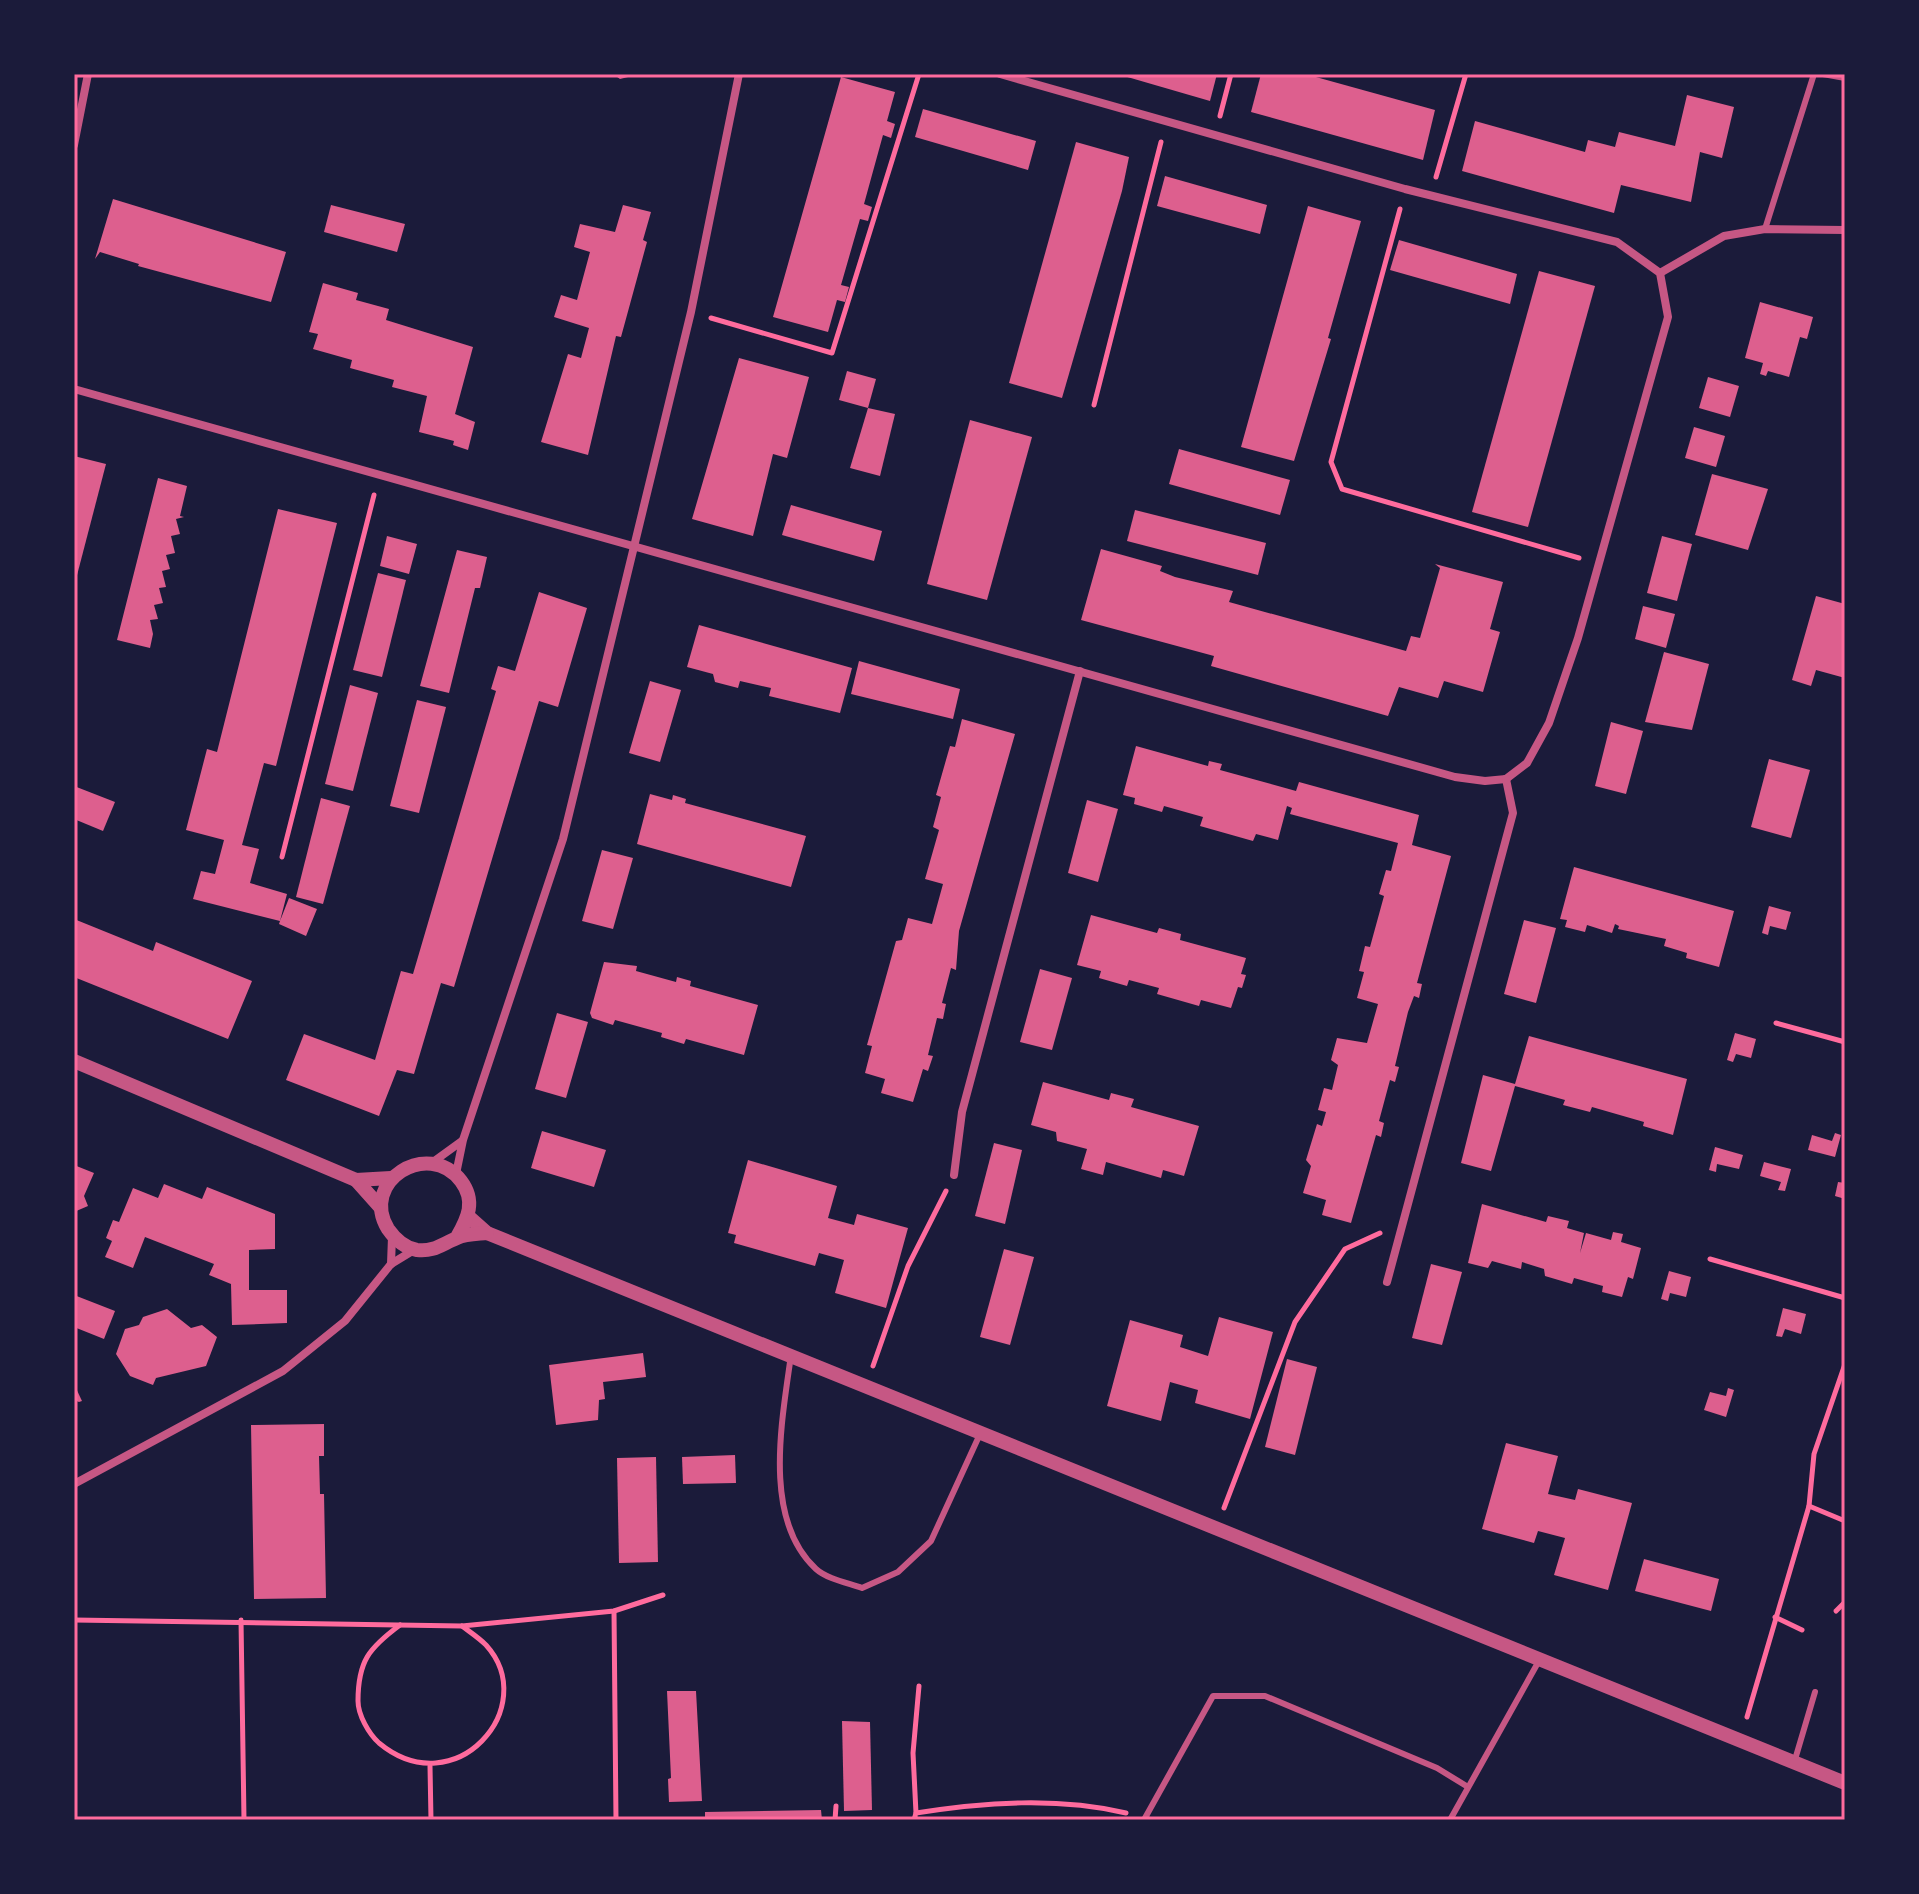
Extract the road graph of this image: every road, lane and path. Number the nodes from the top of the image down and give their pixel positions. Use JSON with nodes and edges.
{"nodes":[{"id":1,"x":88,"y":74,"type":"edge"},
{"id":2,"x":739,"y":74,"type":"edge"},
{"id":3,"x":919,"y":74,"type":"edge"},
{"id":4,"x":1000,"y":74,"type":"edge"},
{"id":5,"x":1231,"y":74,"type":"edge"},
{"id":6,"x":1466,"y":74,"type":"edge"},
{"id":7,"x":1814,"y":74,"type":"edge"},
{"id":8,"x":1823,"y":74,"type":"edge"},
{"id":9,"x":1845,"y":78,"type":"edge"},
{"id":10,"x":1167,"y":122,"type":"junction"},
{"id":11,"x":1215,"y":136,"type":"junction"},
{"id":12,"x":74,"y":145,"type":"edge"},
{"id":13,"x":1405,"y":189,"type":"junction"},
{"id":14,"x":1431,"y":195,"type":"junction"},
{"id":15,"x":1765,"y":229,"type":"junction"},
{"id":16,"x":1845,"y":230,"type":"edge"},
{"id":17,"x":1660,"y":273,"type":"junction"},
{"id":18,"x":691,"y":312,"type":"junction"},
{"id":19,"x":74,"y":389,"type":"edge"},
{"id":20,"x":1094,"y":405,"type":"dead end"},
{"id":21,"x":379,"y":475,"type":"junction"},
{"id":22,"x":634,"y":548,"type":"junction"},
{"id":23,"x":1599,"y":564,"type":"junction"},
{"id":24,"x":1080,"y":671,"type":"junction"},
{"id":25,"x":1506,"y":779,"type":"junction"},
{"id":26,"x":282,"y":857,"type":"dead end"},
{"id":27,"x":1776,"y":1023,"type":"dead end"},
{"id":28,"x":1845,"y":1042,"type":"edge"},
{"id":29,"x":74,"y":1061,"type":"edge"},
{"id":30,"x":463,"y":1140,"type":"junction"},
{"id":31,"x":433,"y":1162,"type":"junction"},
{"id":32,"x":456,"y":1174,"type":"junction"},
{"id":33,"x":954,"y":1175,"type":"joint"},
{"id":34,"x":391,"y":1178,"type":"junction"},
{"id":35,"x":356,"y":1180,"type":"junction"},
{"id":36,"x":381,"y":1208,"type":"junction"},
{"id":37,"x":469,"y":1217,"type":"junction"},
{"id":38,"x":1402,"y":1223,"type":"junction"},
{"id":39,"x":487,"y":1233,"type":"junction"},
{"id":40,"x":393,"y":1236,"type":"junction"},
{"id":41,"x":457,"y":1237,"type":"junction"},
{"id":42,"x":415,"y":1250,"type":"junction"},
{"id":43,"x":1710,"y":1259,"type":"dead end"},
{"id":44,"x":391,"y":1264,"type":"junction"},
{"id":45,"x":1387,"y":1282,"type":"dead end"},
{"id":46,"x":1845,"y":1298,"type":"edge"},
{"id":47,"x":791,"y":1355,"type":"junction"},
{"id":48,"x":1845,"y":1364,"type":"edge"},
{"id":49,"x":867,"y":1386,"type":"junction"},
{"id":50,"x":981,"y":1432,"type":"junction"},
{"id":51,"x":74,"y":1484,"type":"edge"},
{"id":52,"x":1809,"y":1506,"type":"junction"},
{"id":53,"x":1845,"y":1521,"type":"edge"},
{"id":54,"x":1216,"y":1528,"type":"junction"},
{"id":55,"x":663,"y":1595,"type":"dead end"},
{"id":56,"x":1845,"y":1602,"type":"edge"},
{"id":57,"x":614,"y":1611,"type":"junction"},
{"id":58,"x":1836,"y":1611,"type":"dead end"},
{"id":59,"x":1775,"y":1617,"type":"junction"},
{"id":60,"x":74,"y":1620,"type":"edge"},
{"id":61,"x":241,"y":1620,"type":"junction"},
{"id":62,"x":400,"y":1625,"type":"junction"},
{"id":63,"x":462,"y":1626,"type":"junction"},
{"id":64,"x":1802,"y":1630,"type":"dead end"},
{"id":65,"x":1540,"y":1659,"type":"junction"},
{"id":66,"x":919,"y":1686,"type":"dead end"},
{"id":67,"x":1815,"y":1692,"type":"dead end"},
{"id":68,"x":1740,"y":1740,"type":"junction"},
{"id":69,"x":1794,"y":1763,"type":"junction"},
{"id":70,"x":430,"y":1766,"type":"junction"},
{"id":71,"x":1845,"y":1783,"type":"edge"},
{"id":72,"x":1468,"y":1787,"type":"junction"},
{"id":73,"x":836,"y":1806,"type":"dead end"},
{"id":74,"x":915,"y":1817,"type":"edge"},
{"id":75,"x":1148,"y":1819,"type":"edge"},
{"id":76,"x":244,"y":1820,"type":"edge"},
{"id":77,"x":431,"y":1820,"type":"edge"},
{"id":78,"x":616,"y":1820,"type":"edge"},
{"id":79,"x":835,"y":1820,"type":"edge"},
{"id":80,"x":1450,"y":1820,"type":"edge"}],
"edges":[{"from":1,"to":12,"type":"street"},
{"from":2,"to":18,"type":"street"},
{"from":3,"to":18,"type":"path"},
{"from":4,"to":10,"type":"street"},
{"from":5,"to":11,"type":"path"},
{"from":6,"to":14,"type":"path"},
{"from":7,"to":15,"type":"lane"},
{"from":8,"to":9,"type":"lane"},
{"from":10,"to":11,"type":"street"},
{"from":10,"to":20,"type":"path"},
{"from":11,"to":13,"type":"street"},
{"from":13,"to":14,"type":"street"},
{"from":13,"to":23,"type":"path"},
{"from":14,"to":17,"type":"street"},
{"from":15,"to":16,"type":"street"},
{"from":15,"to":17,"type":"street"},
{"from":17,"to":23,"type":"street"},
{"from":18,"to":22,"type":"street"},
{"from":19,"to":21,"type":"street"},
{"from":21,"to":22,"type":"street"},
{"from":21,"to":26,"type":"path"},
{"from":22,"to":24,"type":"street"},
{"from":22,"to":30,"type":"street"},
{"from":23,"to":25,"type":"street"},
{"from":24,"to":25,"type":"street"},
{"from":24,"to":33,"type":"street"},
{"from":25,"to":38,"type":"street"},
{"from":27,"to":28,"type":"path"},
{"from":29,"to":35,"type":"street"},
{"from":30,"to":31,"type":"street"},
{"from":30,"to":32,"type":"street"},
{"from":31,"to":32,"type":"street"},
{"from":31,"to":34,"type":"street"},
{"from":32,"to":37,"type":"street"},
{"from":33,"to":49,"type":"path"},
{"from":34,"to":35,"type":"street"},
{"from":34,"to":36,"type":"street"},
{"from":35,"to":36,"type":"street"},
{"from":36,"to":40,"type":"street"},
{"from":37,"to":39,"type":"street"},
{"from":37,"to":41,"type":"street"},
{"from":38,"to":45,"type":"street"},
{"from":38,"to":54,"type":"path"},
{"from":39,"to":41,"type":"street"},
{"from":39,"to":47,"type":"street"},
{"from":40,"to":42,"type":"street"},
{"from":40,"to":44,"type":"street"},
{"from":41,"to":42,"type":"street"},
{"from":42,"to":44,"type":"street"},
{"from":43,"to":46,"type":"path"},
{"from":44,"to":51,"type":"street"},
{"from":47,"to":49,"type":"street"},
{"from":47,"to":50,"type":"lane"},
{"from":48,"to":52,"type":"path"},
{"from":49,"to":50,"type":"street"},
{"from":50,"to":54,"type":"street"},
{"from":52,"to":53,"type":"path"},
{"from":52,"to":59,"type":"path"},
{"from":54,"to":65,"type":"street"},
{"from":55,"to":57,"type":"path"},
{"from":56,"to":58,"type":"path"},
{"from":57,"to":63,"type":"path"},
{"from":57,"to":78,"type":"path"},
{"from":59,"to":64,"type":"path"},
{"from":59,"to":68,"type":"path"},
{"from":60,"to":61,"type":"path"},
{"from":61,"to":62,"type":"path"},
{"from":61,"to":76,"type":"path"},
{"from":62,"to":63,"type":"path"},
{"from":62,"to":70,"type":"path"},
{"from":63,"to":70,"type":"path"},
{"from":65,"to":68,"type":"street"},
{"from":65,"to":72,"type":"lane"},
{"from":66,"to":74,"type":"path"},
{"from":67,"to":69,"type":"lane"},
{"from":68,"to":69,"type":"street"},
{"from":69,"to":71,"type":"street"},
{"from":70,"to":77,"type":"path"},
{"from":72,"to":75,"type":"lane"},
{"from":72,"to":80,"type":"lane"},
{"from":73,"to":79,"type":"path"},
{"from":74,"to":75,"type":"path"}]}
